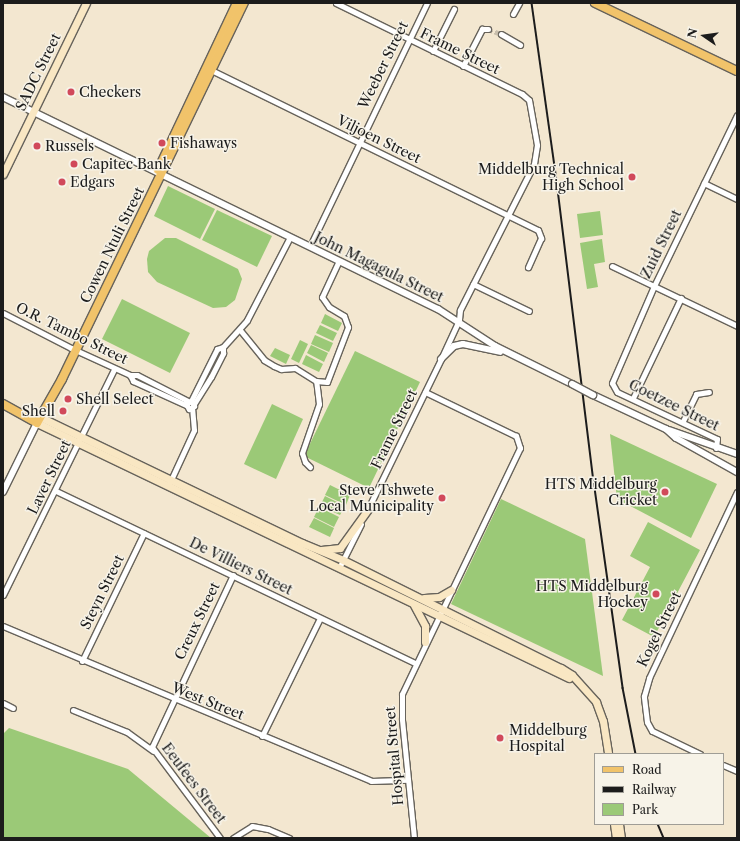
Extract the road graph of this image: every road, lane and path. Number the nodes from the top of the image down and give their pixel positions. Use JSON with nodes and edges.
{"nodes":[{"id":1,"x":86,"y":3,"type":"edge"},
{"id":2,"x":237,"y":3,"type":"edge"},
{"id":3,"x":244,"y":3,"type":"edge"},
{"id":4,"x":336,"y":3,"type":"edge"},
{"id":5,"x":426,"y":3,"type":"edge"},
{"id":6,"x":519,"y":3,"type":"edge"},
{"id":7,"x":595,"y":3,"type":"edge"},
{"id":8,"x":454,"y":9,"type":"dead end"},
{"id":9,"x":514,"y":14,"type":"dead end"},
{"id":10,"x":488,"y":29,"type":"dead end"},
{"id":11,"x":501,"y":34,"type":"tunnel mouth"},
{"id":12,"x":409,"y":39,"type":"junction"},
{"id":13,"x":520,"y":45,"type":"dead end"},
{"id":14,"x":433,"y":51,"type":"junction"},
{"id":15,"x":463,"y":66,"type":"junction"},
{"id":16,"x":209,"y":69,"type":"junction"},
{"id":17,"x":737,"y":71,"type":"edge"},
{"id":18,"x":3,"y":97,"type":"edge"},
{"id":19,"x":33,"y":112,"type":"junction"},
{"id":20,"x":737,"y":115,"type":"edge"},
{"id":21,"x":359,"y":143,"type":"junction"},
{"id":22,"x":160,"y":172,"type":"junction"},
{"id":23,"x":3,"y":174,"type":"edge"},
{"id":24,"x":704,"y":183,"type":"junction"},
{"id":25,"x":737,"y":199,"type":"edge"},
{"id":26,"x":507,"y":214,"type":"junction"},
{"id":27,"x":290,"y":237,"type":"junction"},
{"id":28,"x":310,"y":246,"type":"junction"},
{"id":29,"x":339,"y":261,"type":"junction"},
{"id":30,"x":612,"y":266,"type":"dead end"},
{"id":31,"x":528,"y":267,"type":"dead end"},
{"id":32,"x":473,"y":284,"type":"junction"},
{"id":33,"x":654,"y":286,"type":"junction"},
{"id":34,"x":681,"y":298,"type":"junction"},
{"id":35,"x":528,"y":311,"type":"dead end"},
{"id":36,"x":3,"y":313,"type":"edge"},
{"id":37,"x":459,"y":320,"type":"junction"},
{"id":38,"x":737,"y":326,"type":"edge"},
{"id":39,"x":240,"y":330,"type":"junction"},
{"id":40,"x":74,"y":349,"type":"junction"},
{"id":41,"x":511,"y":355,"type":"junction"},
{"id":42,"x":441,"y":359,"type":"junction"},
{"id":43,"x":114,"y":369,"type":"junction"},
{"id":44,"x":130,"y":375,"type":"junction"},
{"id":45,"x":316,"y":381,"type":"junction"},
{"id":46,"x":613,"y":386,"type":"joint"},
{"id":47,"x":164,"y":388,"type":"junction"},
{"id":48,"x":425,"y":392,"type":"junction"},
{"id":49,"x":710,"y":392,"type":"dead end"},
{"id":50,"x":161,"y":395,"type":"junction"},
{"id":51,"x":634,"y":398,"type":"junction"},
{"id":52,"x":3,"y":404,"type":"edge"},
{"id":53,"x":190,"y":404,"type":"junction"},
{"id":54,"x":39,"y":420,"type":"junction"},
{"id":55,"x":683,"y":421,"type":"junction"},
{"id":56,"x":666,"y":429,"type":"junction"},
{"id":57,"x":80,"y":440,"type":"junction"},
{"id":58,"x":716,"y":448,"type":"junction"},
{"id":59,"x":737,"y":454,"type":"edge"},
{"id":60,"x":310,"y":467,"type":"dead end"},
{"id":61,"x":737,"y":472,"type":"edge"},
{"id":62,"x":169,"y":484,"type":"junction"},
{"id":63,"x":56,"y":491,"type":"junction"},
{"id":64,"x":3,"y":492,"type":"edge"},
{"id":65,"x":737,"y":492,"type":"edge"},
{"id":66,"x":369,"y":508,"type":"junction"},
{"id":67,"x":144,"y":533,"type":"junction"},
{"id":68,"x":300,"y":546,"type":"junction"},
{"id":69,"x":317,"y":550,"type":"junction"},
{"id":70,"x":343,"y":560,"type":"junction"},
{"id":71,"x":339,"y":568,"type":"junction"},
{"id":72,"x":232,"y":575,"type":"junction"},
{"id":73,"x":451,"y":590,"type":"junction"},
{"id":74,"x":3,"y":595,"type":"edge"},
{"id":75,"x":419,"y":598,"type":"junction"},
{"id":76,"x":414,"y":604,"type":"junction"},
{"id":77,"x":442,"y":608,"type":"junction"},
{"id":78,"x":438,"y":616,"type":"junction"},
{"id":79,"x":320,"y":618,"type":"junction"},
{"id":80,"x":3,"y":626,"type":"edge"},
{"id":81,"x":425,"y":642,"type":"junction"},
{"id":82,"x":82,"y":661,"type":"junction"},
{"id":83,"x":416,"y":663,"type":"junction"},
{"id":84,"x":576,"y":681,"type":"junction"},
{"id":85,"x":173,"y":699,"type":"junction"},
{"id":86,"x":4,"y":705,"type":"edge"},
{"id":87,"x":13,"y":708,"type":"dead end"},
{"id":88,"x":73,"y":710,"type":"dead end"},
{"id":89,"x":262,"y":736,"type":"junction"},
{"id":90,"x":154,"y":752,"type":"junction"},
{"id":91,"x":608,"y":753,"type":"edge"},
{"id":92,"x":698,"y":753,"type":"edge"},
{"id":93,"x":724,"y":765,"type":"edge"},
{"id":94,"x":737,"y":771,"type":"edge"},
{"id":95,"x":408,"y":780,"type":"junction"},
{"id":96,"x":614,"y":825,"type":"edge"},
{"id":97,"x":619,"y":825,"type":"edge"},
{"id":98,"x":220,"y":838,"type":"edge"},
{"id":99,"x":233,"y":838,"type":"edge"},
{"id":100,"x":289,"y":838,"type":"edge"},
{"id":101,"x":414,"y":838,"type":"edge"},
{"id":102,"x":616,"y":838,"type":"edge"},
{"id":103,"x":621,"y":838,"type":"edge"}],
"edges":[{"from":1,"to":19,"type":"main road","name":"SADC Street"},
{"from":2,"to":16,"type":"main road","name":"Cowen Ntuli Street"},
{"from":3,"to":16,"type":"main road","name":"Cowen Ntuli Street"},
{"from":4,"to":12,"type":"street","name":"Frame Street"},
{"from":5,"to":12,"type":"street","name":"Weeber Street"},
{"from":6,"to":9,"type":"street"},
{"from":7,"to":17,"type":"main road"},
{"from":8,"to":14,"type":"street"},
{"from":10,"to":15,"type":"street"},
{"from":11,"to":13,"type":"street"},
{"from":12,"to":14,"type":"street","name":"Frame Street"},
{"from":12,"to":21,"type":"street","name":"Weeber Street"},
{"from":14,"to":15,"type":"street","name":"Frame Street"},
{"from":15,"to":26,"type":"street","name":"Frame Street"},
{"from":16,"to":21,"type":"street","name":"Viljoen Street"},
{"from":16,"to":22,"type":"main road","name":"Cowen Ntuli Street"},
{"from":18,"to":19,"type":"street","name":"John Magagula Street"},
{"from":19,"to":22,"type":"street","name":"John Magagula Street"},
{"from":19,"to":23,"type":"main road","name":"SADC Street"},
{"from":20,"to":24,"type":"street","name":"Zuid Street"},
{"from":21,"to":26,"type":"street","name":"Viljoen Street"},
{"from":21,"to":28,"type":"street","name":"Weeber Street"},
{"from":22,"to":27,"type":"street","name":"John Magagula Street"},
{"from":22,"to":40,"type":"main road","name":"Cowen Ntuli Street"},
{"from":24,"to":25,"type":"street"},
{"from":24,"to":33,"type":"street","name":"Zuid Street"},
{"from":26,"to":31,"type":"street","name":"Viljoen Street"},
{"from":26,"to":32,"type":"street","name":"Frame Street"},
{"from":27,"to":28,"type":"street","name":"John Magagula Street"},
{"from":27,"to":39,"type":"street"},
{"from":28,"to":29,"type":"street","name":"John Magagula Street"},
{"from":29,"to":37,"type":"street","name":"John Magagula Street"},
{"from":29,"to":45,"type":"street"},
{"from":30,"to":33,"type":"street"},
{"from":32,"to":35,"type":"street"},
{"from":32,"to":37,"type":"street","name":"Frame Street"},
{"from":33,"to":34,"type":"street"},
{"from":33,"to":46,"type":"street","name":"Zuid Street"},
{"from":34,"to":38,"type":"street"},
{"from":34,"to":51,"type":"street"},
{"from":36,"to":40,"type":"street","name":"O.R. Tambo Street"},
{"from":37,"to":41,"type":"street","name":"John Magagula Street"},
{"from":37,"to":42,"type":"street","name":"Frame Street"},
{"from":39,"to":45,"type":"street"},
{"from":39,"to":53,"type":"street"},
{"from":40,"to":43,"type":"street","name":"O.R. Tambo Street"},
{"from":40,"to":54,"type":"main road","name":"Cowen Ntuli Street"},
{"from":41,"to":42,"type":"street"},
{"from":41,"to":56,"type":"street","name":"John Magagula Street","bridge":true},
{"from":42,"to":48,"type":"street","name":"Frame Street"},
{"from":43,"to":44,"type":"street","name":"O.R. Tambo Street"},
{"from":43,"to":57,"type":"street","name":"Laver Street"},
{"from":44,"to":47,"type":"street","name":"O.R. Tambo Street"},
{"from":44,"to":50,"type":"street","name":"O.R. Tambo Street"},
{"from":45,"to":60,"type":"street"},
{"from":46,"to":51,"type":"street","name":"Coetzee Street"},
{"from":47,"to":50,"type":"street"},
{"from":47,"to":53,"type":"street","name":"O.R. Tambo Street"},
{"from":48,"to":66,"type":"street","name":"Frame Street"},
{"from":48,"to":73,"type":"street","name":"Hospital Street"},
{"from":49,"to":55,"type":"street"},
{"from":50,"to":53,"type":"street","name":"O.R. Tambo Street"},
{"from":51,"to":55,"type":"street","name":"Coetzee Street"},
{"from":52,"to":54,"type":"main road"},
{"from":53,"to":62,"type":"street"},
{"from":54,"to":57,"type":"main road"},
{"from":54,"to":64,"type":"street","name":"Cowen Ntuli Street"},
{"from":55,"to":58,"type":"street","name":"Coetzee Street"},
{"from":56,"to":58,"type":"street"},
{"from":56,"to":61,"type":"street","name":"John Magagula Street"},
{"from":57,"to":62,"type":"main road"},
{"from":57,"to":63,"type":"street","name":"Laver Street"},
{"from":58,"to":59,"type":"street"},
{"from":62,"to":68,"type":"main road"},
{"from":63,"to":67,"type":"street","name":"De Villiers Street"},
{"from":63,"to":74,"type":"street","name":"Laver Street"},
{"from":65,"to":92,"type":"street","name":"Kogel Street"},
{"from":66,"to":69,"type":"main road"},
{"from":66,"to":70,"type":"street","name":"Frame Street"},
{"from":67,"to":72,"type":"street","name":"De Villiers Street"},
{"from":67,"to":82,"type":"street","name":"Steyn Street"},
{"from":68,"to":69,"type":"main road"},
{"from":68,"to":71,"type":"main road"},
{"from":69,"to":70,"type":"main road"},
{"from":70,"to":71,"type":"street","name":"Frame Street"},
{"from":70,"to":75,"type":"main road"},
{"from":71,"to":76,"type":"main road"},
{"from":72,"to":79,"type":"street","name":"De Villiers Street"},
{"from":72,"to":85,"type":"street","name":"Creux Street"},
{"from":73,"to":75,"type":"main road"},
{"from":73,"to":77,"type":"street","name":"Hospital Street"},
{"from":75,"to":77,"type":"main road"},
{"from":76,"to":78,"type":"main road"},
{"from":76,"to":81,"type":"main road"},
{"from":77,"to":78,"type":"street","name":"Hospital Street"},
{"from":77,"to":84,"type":"main road"},
{"from":78,"to":81,"type":"street","name":"Hospital Street"},
{"from":78,"to":84,"type":"main road"},
{"from":79,"to":83,"type":"street","name":"De Villiers Street"},
{"from":79,"to":89,"type":"street"},
{"from":80,"to":82,"type":"street","name":"West Street"},
{"from":81,"to":83,"type":"street","name":"Hospital Street"},
{"from":82,"to":85,"type":"street","name":"West Street"},
{"from":83,"to":95,"type":"street","name":"Hospital Street"},
{"from":84,"to":91,"type":"main road"},
{"from":85,"to":89,"type":"street","name":"West Street"},
{"from":85,"to":90,"type":"street","name":"Eeufees Street"},
{"from":86,"to":87,"type":"street"},
{"from":88,"to":90,"type":"street"},
{"from":89,"to":95,"type":"street","name":"West Street"},
{"from":90,"to":98,"type":"street","name":"Eeufees Street"},
{"from":93,"to":94,"type":"street"},
{"from":95,"to":101,"type":"street","name":"Hospital Street"},
{"from":96,"to":102,"type":"main road"},
{"from":97,"to":103,"type":"main road"},
{"from":99,"to":100,"type":"street"}]}
